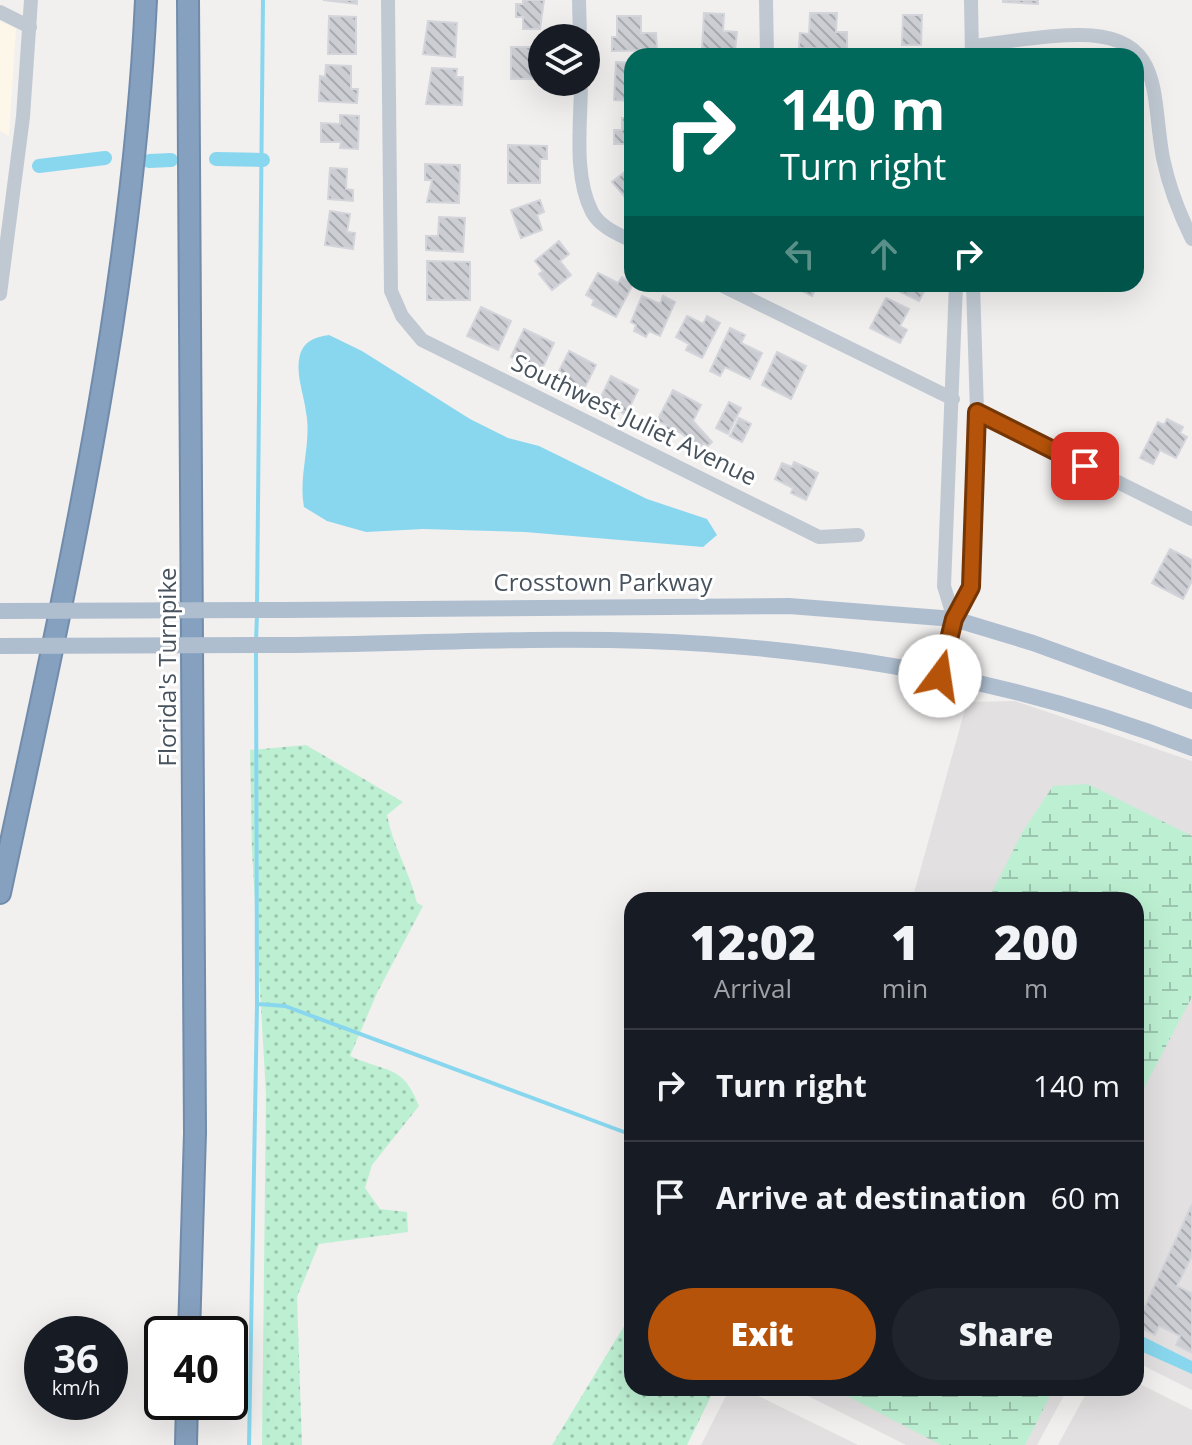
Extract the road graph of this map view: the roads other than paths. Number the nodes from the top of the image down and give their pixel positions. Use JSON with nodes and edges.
{"nodes":[{"id":1,"x":31,"y":0,"type":"edge"},
{"id":2,"x":146,"y":0,"type":"edge"},
{"id":3,"x":188,"y":0,"type":"edge"},
{"id":4,"x":388,"y":0,"type":"edge"},
{"id":5,"x":579,"y":0,"type":"edge"},
{"id":6,"x":766,"y":0,"type":"edge"},
{"id":7,"x":971,"y":0,"type":"edge"},
{"id":8,"x":0,"y":12,"type":"edge"},
{"id":9,"x":580,"y":24,"type":"edge"},
{"id":10,"x":30,"y":27,"type":"junction"},
{"id":11,"x":767,"y":48,"type":"edge"},
{"id":12,"x":973,"y":48,"type":"edge"},
{"id":13,"x":993,"y":48,"type":"edge"},
{"id":14,"x":1131,"y":48,"type":"edge"},
{"id":15,"x":1144,"y":64,"type":"edge"},
{"id":16,"x":581,"y":96,"type":"edge"},
{"id":17,"x":624,"y":237,"type":"edge"},
{"id":18,"x":1192,"y":239,"type":"edge"},
{"id":19,"x":0,"y":291,"type":"edge"},
{"id":20,"x":739,"y":292,"type":"edge"},
{"id":21,"x":956,"y":292,"type":"edge"},
{"id":22,"x":973,"y":292,"type":"edge"},
{"id":23,"x":953,"y":399,"type":"junction"},
{"id":24,"x":977,"y":412,"type":"junction"},
{"id":25,"x":1192,"y":519,"type":"edge"},
{"id":26,"x":858,"y":535,"type":"dead end"},
{"id":27,"x":0,"y":611,"type":"edge"},
{"id":28,"x":954,"y":619,"type":"junction"},
{"id":29,"x":0,"y":646,"type":"edge"},
{"id":30,"x":940,"y":676,"type":"junction"},
{"id":31,"x":1192,"y":701,"type":"edge"},
{"id":32,"x":1192,"y":748,"type":"edge"},
{"id":33,"x":0,"y":893,"type":"edge"},
{"id":34,"x":190,"y":1316,"type":"edge"},
{"id":35,"x":186,"y":1420,"type":"edge"},
{"id":36,"x":185,"y":1441,"type":"edge"}],
"edges":[{"from":1,"to":10,"type":"street"},
{"from":2,"to":33,"type":"highway"},
{"from":3,"to":34,"type":"highway","name":"Florida's Turnpike"},
{"from":4,"to":26,"type":"street","name":"Southwest Juliet Avenue"},
{"from":5,"to":9,"type":"street"},
{"from":6,"to":11,"type":"street"},
{"from":7,"to":12,"type":"street"},
{"from":8,"to":10,"type":"street"},
{"from":10,"to":19,"type":"street"},
{"from":13,"to":14,"type":"street"},
{"from":15,"to":18,"type":"street"},
{"from":16,"to":17,"type":"street"},
{"from":20,"to":23,"type":"street"},
{"from":21,"to":23,"type":"street"},
{"from":22,"to":24,"type":"street"},
{"from":23,"to":28,"type":"street"},
{"from":24,"to":25,"type":"street"},
{"from":24,"to":28,"type":"street"},
{"from":27,"to":28,"type":"main road","name":"Crosstown Parkway","bridge":true},
{"from":28,"to":30,"type":"street"},
{"from":28,"to":31,"type":"main road","name":"Crosstown Parkway"},
{"from":29,"to":30,"type":"main road","bridge":true},
{"from":30,"to":32,"type":"main road"},
{"from":35,"to":36,"type":"highway"}]}
